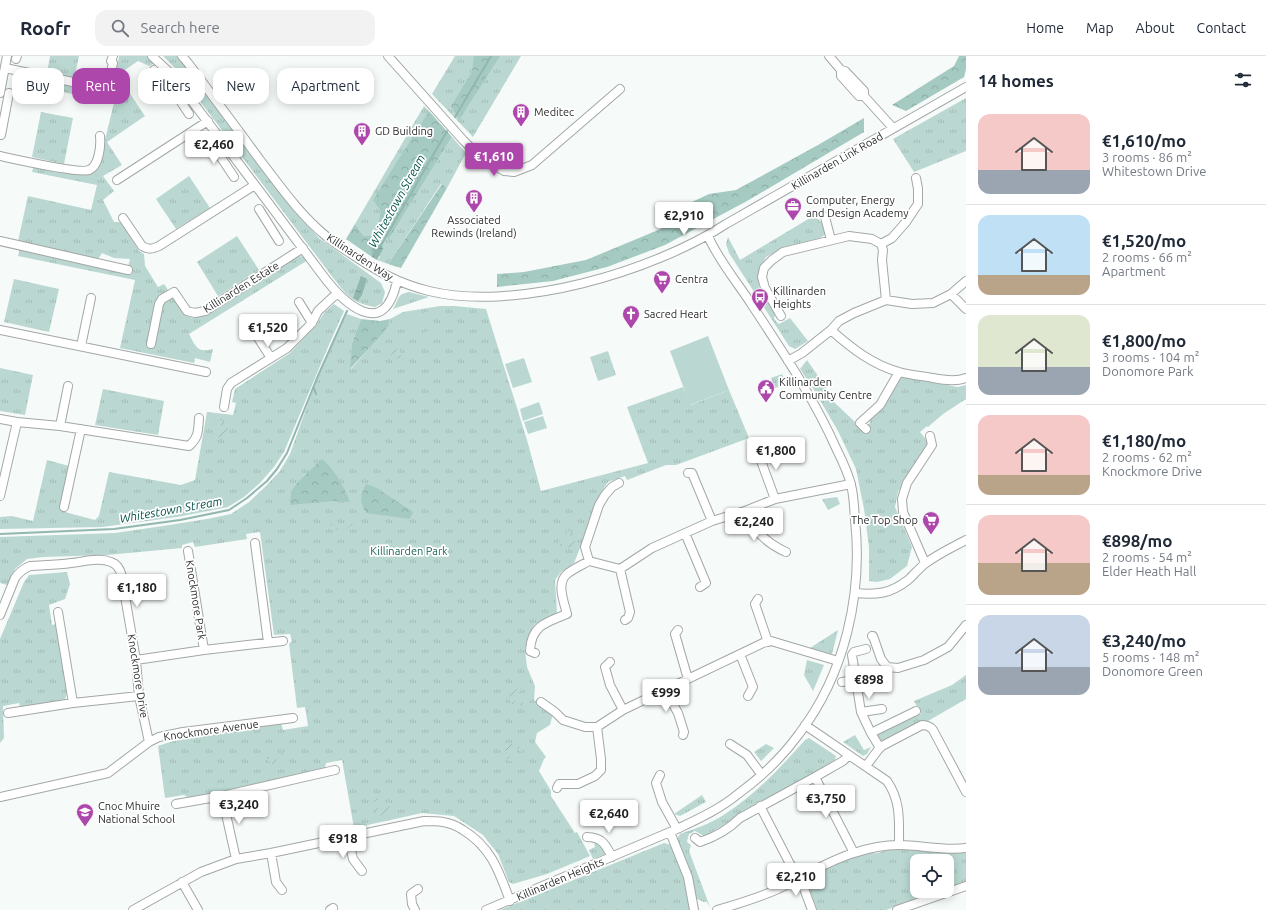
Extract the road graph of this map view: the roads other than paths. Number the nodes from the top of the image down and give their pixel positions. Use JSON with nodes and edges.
{"nodes":[{"id":1,"x":7,"y":56,"type":"edge"},
{"id":2,"x":113,"y":56,"type":"edge"},
{"id":3,"x":152,"y":56,"type":"edge"},
{"id":4,"x":182,"y":56,"type":"edge"},
{"id":5,"x":388,"y":56,"type":"edge"},
{"id":6,"x":829,"y":56,"type":"edge"},
{"id":7,"x":5,"y":68,"type":"junction"},
{"id":8,"x":165,"y":68,"type":"edge"},
{"id":9,"x":966,"y":87,"type":"edge"},
{"id":10,"x":620,"y":89,"type":"dead end"},
{"id":11,"x":0,"y":93,"type":"edge"},
{"id":12,"x":9,"y":93,"type":"dead end"},
{"id":13,"x":182,"y":104,"type":"edge"},
{"id":14,"x":195,"y":104,"type":"edge"},
{"id":15,"x":3,"y":112,"type":"edge"},
{"id":16,"x":189,"y":114,"type":"dead end"},
{"id":17,"x":208,"y":122,"type":"junction"},
{"id":18,"x":893,"y":128,"type":"junction"},
{"id":19,"x":1,"y":135,"type":"dead end"},
{"id":20,"x":100,"y":136,"type":"dead end"},
{"id":21,"x":210,"y":142,"type":"dead end"},
{"id":22,"x":228,"y":149,"type":"junction"},
{"id":23,"x":219,"y":155,"type":"junction"},
{"id":24,"x":0,"y":156,"type":"edge"},
{"id":25,"x":234,"y":177,"type":"dead end"},
{"id":26,"x":916,"y":178,"type":"dead end"},
{"id":27,"x":118,"y":180,"type":"dead end"},
{"id":28,"x":255,"y":185,"type":"junction"},
{"id":29,"x":259,"y":209,"type":"dead end"},
{"id":30,"x":276,"y":212,"type":"junction"},
{"id":31,"x":825,"y":217,"type":"dead end"},
{"id":32,"x":123,"y":218,"type":"dead end"},
{"id":33,"x":266,"y":219,"type":"junction"},
{"id":34,"x":708,"y":236,"type":"junction"},
{"id":35,"x":279,"y":240,"type":"dead end"},
{"id":36,"x":831,"y":240,"type":"junction"},
{"id":37,"x":0,"y":242,"type":"edge"},
{"id":38,"x":881,"y":244,"type":"junction"},
{"id":39,"x":303,"y":248,"type":"junction"},
{"id":40,"x":128,"y":270,"type":"dead end"},
{"id":41,"x":397,"y":281,"type":"junction"},
{"id":42,"x":966,"y":281,"type":"edge"},
{"id":43,"x":338,"y":294,"type":"junction"},
{"id":44,"x":952,"y":294,"type":"junction"},
{"id":45,"x":91,"y":298,"type":"dead end"},
{"id":46,"x":886,"y":300,"type":"junction"},
{"id":47,"x":299,"y":302,"type":"dead end"},
{"id":48,"x":966,"y":309,"type":"edge"},
{"id":49,"x":781,"y":316,"type":"dead end"},
{"id":50,"x":312,"y":322,"type":"junction"},
{"id":51,"x":0,"y":330,"type":"edge"},
{"id":52,"x":832,"y":330,"type":"junction"},
{"id":53,"x":255,"y":334,"type":"dead end"},
{"id":54,"x":151,"y":344,"type":"dead end"},
{"id":55,"x":81,"y":346,"type":"junction"},
{"id":56,"x":271,"y":358,"type":"junction"},
{"id":57,"x":788,"y":361,"type":"junction"},
{"id":58,"x":206,"y":372,"type":"dead end"},
{"id":59,"x":899,"y":372,"type":"junction"},
{"id":60,"x":966,"y":378,"type":"edge"},
{"id":61,"x":68,"y":386,"type":"dead end"},
{"id":62,"x":224,"y":407,"type":"dead end"},
{"id":63,"x":199,"y":418,"type":"dead end"},
{"id":64,"x":0,"y":419,"type":"edge"},
{"id":65,"x":17,"y":422,"type":"junction"},
{"id":66,"x":60,"y":426,"type":"junction"},
{"id":67,"x":81,"y":429,"type":"junction"},
{"id":68,"x":866,"y":429,"type":"dead end"},
{"id":69,"x":930,"y":436,"type":"dead end"},
{"id":70,"x":757,"y":450,"type":"dead end"},
{"id":71,"x":688,"y":473,"type":"dead end"},
{"id":72,"x":619,"y":484,"type":"dead end"},
{"id":73,"x":851,"y":484,"type":"junction"},
{"id":74,"x":0,"y":496,"type":"edge"},
{"id":75,"x":775,"y":499,"type":"junction"},
{"id":76,"x":64,"y":507,"type":"dead end"},
{"id":77,"x":746,"y":511,"type":"junction"},
{"id":78,"x":712,"y":521,"type":"junction"},
{"id":79,"x":685,"y":533,"type":"junction"},
{"id":80,"x":966,"y":540,"type":"edge"},
{"id":81,"x":255,"y":543,"type":"dead end"},
{"id":82,"x":188,"y":551,"type":"dead end"},
{"id":83,"x":786,"y":552,"type":"dead end"},
{"id":84,"x":589,"y":561,"type":"junction"},
{"id":85,"x":925,"y":563,"type":"junction"},
{"id":86,"x":620,"y":569,"type":"junction"},
{"id":87,"x":700,"y":587,"type":"dead end"},
{"id":88,"x":855,"y":593,"type":"junction"},
{"id":89,"x":758,"y":599,"type":"dead end"},
{"id":90,"x":58,"y":612,"type":"dead end"},
{"id":91,"x":0,"y":615,"type":"edge"},
{"id":92,"x":625,"y":620,"type":"dead end"},
{"id":93,"x":966,"y":625,"type":"edge"},
{"id":94,"x":678,"y":630,"type":"dead end"},
{"id":95,"x":872,"y":636,"type":"dead end"},
{"id":96,"x":283,"y":641,"type":"dead end"},
{"id":97,"x":268,"y":642,"type":"junction"},
{"id":98,"x":768,"y":642,"type":"junction"},
{"id":99,"x":866,"y":649,"type":"dead end"},
{"id":100,"x":204,"y":650,"type":"junction"},
{"id":101,"x":536,"y":653,"type":"dead end"},
{"id":102,"x":740,"y":654,"type":"junction"},
{"id":103,"x":136,"y":660,"type":"junction"},
{"id":104,"x":610,"y":662,"type":"dead end"},
{"id":105,"x":838,"y":662,"type":"junction"},
{"id":106,"x":688,"y":679,"type":"junction"},
{"id":107,"x":856,"y":680,"type":"junction"},
{"id":108,"x":842,"y":682,"type":"dead end"},
{"id":109,"x":665,"y":690,"type":"junction"},
{"id":110,"x":139,"y":696,"type":"junction"},
{"id":111,"x":748,"y":696,"type":"dead end"},
{"id":112,"x":541,"y":702,"type":"dead end"},
{"id":113,"x":73,"y":703,"type":"junction"},
{"id":114,"x":882,"y":709,"type":"dead end"},
{"id":115,"x":623,"y":710,"type":"junction"},
{"id":116,"x":916,"y":711,"type":"dead end"},
{"id":117,"x":861,"y":712,"type":"junction"},
{"id":118,"x":8,"y":713,"type":"dead end"},
{"id":119,"x":293,"y":718,"type":"dead end"},
{"id":120,"x":805,"y":726,"type":"junction"},
{"id":121,"x":597,"y":727,"type":"junction"},
{"id":122,"x":870,"y":733,"type":"junction"},
{"id":123,"x":683,"y":735,"type":"dead end"},
{"id":124,"x":149,"y":742,"type":"junction"},
{"id":125,"x":730,"y":744,"type":"dead end"},
{"id":126,"x":880,"y":748,"type":"junction"},
{"id":127,"x":849,"y":754,"type":"junction"},
{"id":128,"x":866,"y":766,"type":"junction"},
{"id":129,"x":335,"y":770,"type":"dead end"},
{"id":130,"x":761,"y":774,"type":"junction"},
{"id":131,"x":660,"y":776,"type":"dead end"},
{"id":132,"x":815,"y":777,"type":"junction"},
{"id":133,"x":963,"y":780,"type":"edge"},
{"id":134,"x":557,"y":788,"type":"dead end"},
{"id":135,"x":966,"y":792,"type":"edge"},
{"id":136,"x":222,"y":796,"type":"junction"},
{"id":137,"x":0,"y":797,"type":"edge"},
{"id":138,"x":176,"y":804,"type":"dead end"},
{"id":139,"x":760,"y":806,"type":"junction"},
{"id":140,"x":673,"y":831,"type":"junction"},
{"id":141,"x":348,"y":837,"type":"junction"},
{"id":142,"x":587,"y":837,"type":"dead end"},
{"id":143,"x":695,"y":838,"type":"dead end"},
{"id":144,"x":899,"y":845,"type":"junction"},
{"id":145,"x":966,"y":848,"type":"edge"},
{"id":146,"x":270,"y":853,"type":"junction"},
{"id":147,"x":854,"y":853,"type":"junction"},
{"id":148,"x":612,"y":857,"type":"junction"},
{"id":149,"x":236,"y":859,"type":"junction"},
{"id":150,"x":362,"y":871,"type":"dead end"},
{"id":151,"x":800,"y":878,"type":"junction"},
{"id":152,"x":182,"y":882,"type":"junction"},
{"id":153,"x":966,"y":886,"type":"edge"},
{"id":154,"x":418,"y":889,"type":"dead end"},
{"id":155,"x":282,"y":890,"type":"dead end"},
{"id":156,"x":510,"y":901,"type":"junction"},
{"id":157,"x":745,"y":906,"type":"edge"},
{"id":158,"x":133,"y":910,"type":"edge"},
{"id":159,"x":198,"y":910,"type":"edge"},
{"id":160,"x":415,"y":910,"type":"edge"},
{"id":161,"x":486,"y":910,"type":"edge"},
{"id":162,"x":694,"y":910,"type":"edge"},
{"id":163,"x":718,"y":910,"type":"edge"},
{"id":164,"x":812,"y":910,"type":"edge"},
{"id":165,"x":897,"y":910,"type":"edge"}],
"edges":[{"from":1,"to":7,"type":"street"},
{"from":2,"to":7,"type":"street"},
{"from":3,"to":8,"type":"street"},
{"from":4,"to":41,"type":"street","name":"Killinarden Way"},
{"from":5,"to":10,"type":"street"},
{"from":6,"to":18,"type":"street"},
{"from":7,"to":11,"type":"street"},
{"from":9,"to":18,"type":"street","name":"Killinarden Link Road"},
{"from":12,"to":15,"type":"street"},
{"from":13,"to":16,"type":"street"},
{"from":14,"to":17,"type":"street"},
{"from":15,"to":19,"type":"street"},
{"from":17,"to":22,"type":"street"},
{"from":17,"to":27,"type":"street"},
{"from":18,"to":34,"type":"street","name":"Killinarden Link Road"},
{"from":20,"to":24,"type":"street"},
{"from":21,"to":23,"type":"street"},
{"from":22,"to":23,"type":"street"},
{"from":22,"to":28,"type":"street"},
{"from":23,"to":25,"type":"street"},
{"from":26,"to":38,"type":"street"},
{"from":28,"to":30,"type":"street"},
{"from":28,"to":32,"type":"street"},
{"from":29,"to":33,"type":"street"},
{"from":30,"to":33,"type":"street"},
{"from":30,"to":39,"type":"street"},
{"from":31,"to":36,"type":"street"},
{"from":33,"to":35,"type":"street"},
{"from":34,"to":41,"type":"street","name":"Killinarden Way"},
{"from":34,"to":57,"type":"street","name":"Killinarden Heights"},
{"from":36,"to":38,"type":"street"},
{"from":36,"to":49,"type":"street"},
{"from":37,"to":40,"type":"street"},
{"from":38,"to":46,"type":"street"},
{"from":39,"to":43,"type":"street"},
{"from":39,"to":54,"type":"street","name":"Killinarden Estate"},
{"from":41,"to":43,"type":"street"},
{"from":42,"to":44,"type":"street"},
{"from":43,"to":50,"type":"street"},
{"from":44,"to":46,"type":"street"},
{"from":44,"to":48,"type":"street"},
{"from":45,"to":55,"type":"street"},
{"from":46,"to":52,"type":"street"},
{"from":47,"to":50,"type":"street"},
{"from":50,"to":56,"type":"street"},
{"from":51,"to":55,"type":"street"},
{"from":52,"to":57,"type":"street"},
{"from":52,"to":59,"type":"street"},
{"from":53,"to":56,"type":"street"},
{"from":55,"to":58,"type":"street"},
{"from":56,"to":62,"type":"street"},
{"from":57,"to":73,"type":"street","name":"Killinarden Heights"},
{"from":59,"to":60,"type":"street"},
{"from":59,"to":68,"type":"street"},
{"from":61,"to":66,"type":"street"},
{"from":63,"to":67,"type":"street"},
{"from":64,"to":65,"type":"street"},
{"from":65,"to":66,"type":"street"},
{"from":65,"to":74,"type":"street"},
{"from":66,"to":67,"type":"street"},
{"from":67,"to":76,"type":"street"},
{"from":69,"to":85,"type":"street"},
{"from":70,"to":75,"type":"street"},
{"from":71,"to":78,"type":"street"},
{"from":72,"to":84,"type":"street"},
{"from":73,"to":75,"type":"street"},
{"from":73,"to":88,"type":"street","name":"Killinarden Heights"},
{"from":75,"to":77,"type":"street"},
{"from":77,"to":78,"type":"street"},
{"from":77,"to":83,"type":"street"},
{"from":78,"to":79,"type":"street"},
{"from":79,"to":86,"type":"street"},
{"from":79,"to":87,"type":"street"},
{"from":80,"to":85,"type":"street"},
{"from":81,"to":97,"type":"street"},
{"from":82,"to":100,"type":"street","name":"Knockmore Park"},
{"from":84,"to":86,"type":"street"},
{"from":84,"to":101,"type":"street"},
{"from":85,"to":88,"type":"street"},
{"from":86,"to":92,"type":"street"},
{"from":88,"to":105,"type":"street","name":"Killinarden Heights"},
{"from":89,"to":98,"type":"street"},
{"from":90,"to":113,"type":"street"},
{"from":91,"to":103,"type":"street","name":"Knockmore Drive"},
{"from":93,"to":95,"type":"street"},
{"from":94,"to":106,"type":"street"},
{"from":96,"to":97,"type":"street","name":"Knockmore Park"},
{"from":97,"to":100,"type":"street","name":"Knockmore Park"},
{"from":98,"to":102,"type":"street"},
{"from":98,"to":105,"type":"street"},
{"from":99,"to":107,"type":"street"},
{"from":100,"to":103,"type":"street","name":"Knockmore Park"},
{"from":102,"to":106,"type":"street"},
{"from":102,"to":111,"type":"street"},
{"from":103,"to":110,"type":"street","name":"Knockmore Drive"},
{"from":104,"to":115,"type":"street"},
{"from":105,"to":120,"type":"street","name":"Killinarden Heights"},
{"from":106,"to":109,"type":"street"},
{"from":107,"to":108,"type":"street"},
{"from":107,"to":117,"type":"street"},
{"from":109,"to":115,"type":"street"},
{"from":109,"to":123,"type":"street"},
{"from":110,"to":113,"type":"street"},
{"from":110,"to":124,"type":"street","name":"Knockmore Drive"},
{"from":112,"to":121,"type":"street"},
{"from":113,"to":118,"type":"street"},
{"from":114,"to":117,"type":"street"},
{"from":115,"to":121,"type":"street"},
{"from":116,"to":122,"type":"street"},
{"from":117,"to":122,"type":"street"},
{"from":119,"to":124,"type":"street","name":"Knockmore Avenue"},
{"from":120,"to":127,"type":"street"},
{"from":120,"to":130,"type":"street","name":"Killinarden Heights"},
{"from":121,"to":134,"type":"street"},
{"from":122,"to":126,"type":"street"},
{"from":124,"to":137,"type":"street","name":"Knockmore Avenue"},
{"from":125,"to":130,"type":"street"},
{"from":126,"to":128,"type":"street"},
{"from":126,"to":133,"type":"street"},
{"from":127,"to":128,"type":"street"},
{"from":127,"to":132,"type":"street"},
{"from":128,"to":144,"type":"street"},
{"from":129,"to":136,"type":"street"},
{"from":130,"to":140,"type":"street","name":"Killinarden Heights"},
{"from":131,"to":140,"type":"street"},
{"from":132,"to":139,"type":"street"},
{"from":132,"to":147,"type":"street"},
{"from":133,"to":135,"type":"street"},
{"from":136,"to":138,"type":"street"},
{"from":136,"to":149,"type":"street"},
{"from":139,"to":143,"type":"street"},
{"from":139,"to":151,"type":"street"},
{"from":140,"to":148,"type":"street","name":"Killinarden Heights"},
{"from":140,"to":162,"type":"street"},
{"from":141,"to":146,"type":"street"},
{"from":141,"to":150,"type":"street"},
{"from":141,"to":156,"type":"street"},
{"from":142,"to":148,"type":"street","name":"Killinarden Heights"},
{"from":144,"to":145,"type":"street"},
{"from":144,"to":147,"type":"street"},
{"from":146,"to":149,"type":"street"},
{"from":146,"to":155,"type":"street"},
{"from":147,"to":151,"type":"street"},
{"from":148,"to":156,"type":"street","name":"Killinarden Heights"},
{"from":149,"to":152,"type":"street"},
{"from":151,"to":157,"type":"street"},
{"from":151,"to":164,"type":"street"},
{"from":152,"to":158,"type":"street"},
{"from":152,"to":159,"type":"street"},
{"from":153,"to":165,"type":"street"},
{"from":154,"to":160,"type":"street"},
{"from":156,"to":161,"type":"street","name":"Killinarden Heights"},
{"from":157,"to":163,"type":"street"}]}
